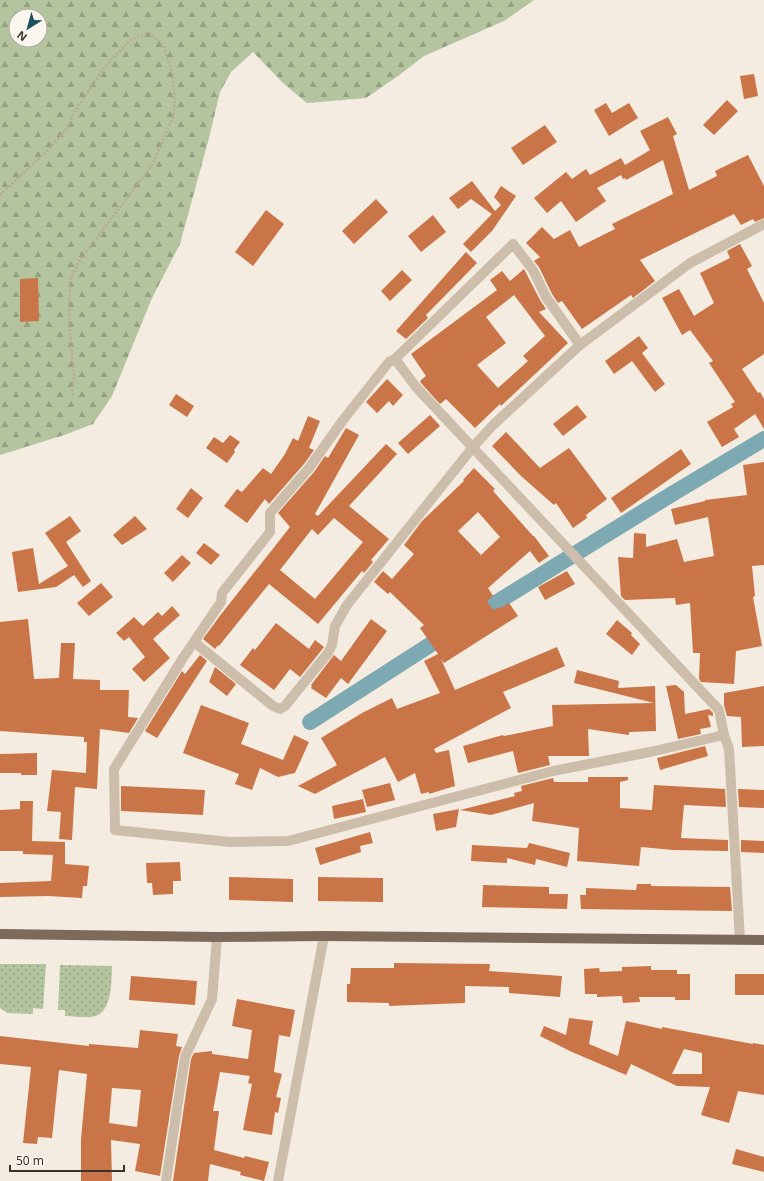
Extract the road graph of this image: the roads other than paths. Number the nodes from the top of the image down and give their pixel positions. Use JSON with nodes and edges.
{"nodes":[{"id":1,"x":764,"y":224,"type":"edge"},
{"id":2,"x":580,"y":345,"type":"junction"},
{"id":3,"x":395,"y":359,"type":"junction"},
{"id":4,"x":473,"y":447,"type":"junction"},
{"id":5,"x":194,"y":642,"type":"junction"},
{"id":6,"x":724,"y":735,"type":"junction"},
{"id":7,"x":0,"y":934,"type":"edge"},
{"id":8,"x":324,"y":936,"type":"junction"},
{"id":9,"x":217,"y":937,"type":"junction"},
{"id":10,"x":740,"y":940,"type":"junction"},
{"id":11,"x":764,"y":940,"type":"edge"},
{"id":12,"x":166,"y":1181,"type":"edge"},
{"id":13,"x":278,"y":1181,"type":"edge"}],
"edges":[{"from":1,"to":2,"type":"street"},
{"from":2,"to":3,"type":"street"},
{"from":2,"to":4,"type":"street"},
{"from":3,"to":4,"type":"street"},
{"from":3,"to":5,"type":"street"},
{"from":4,"to":5,"type":"street"},
{"from":4,"to":6,"type":"street"},
{"from":5,"to":6,"type":"street"},
{"from":6,"to":10,"type":"street"},
{"from":7,"to":9,"type":"main road"},
{"from":8,"to":9,"type":"main road"},
{"from":8,"to":10,"type":"main road"},
{"from":8,"to":13,"type":"street"},
{"from":9,"to":12,"type":"street"},
{"from":10,"to":11,"type":"main road"}]}
